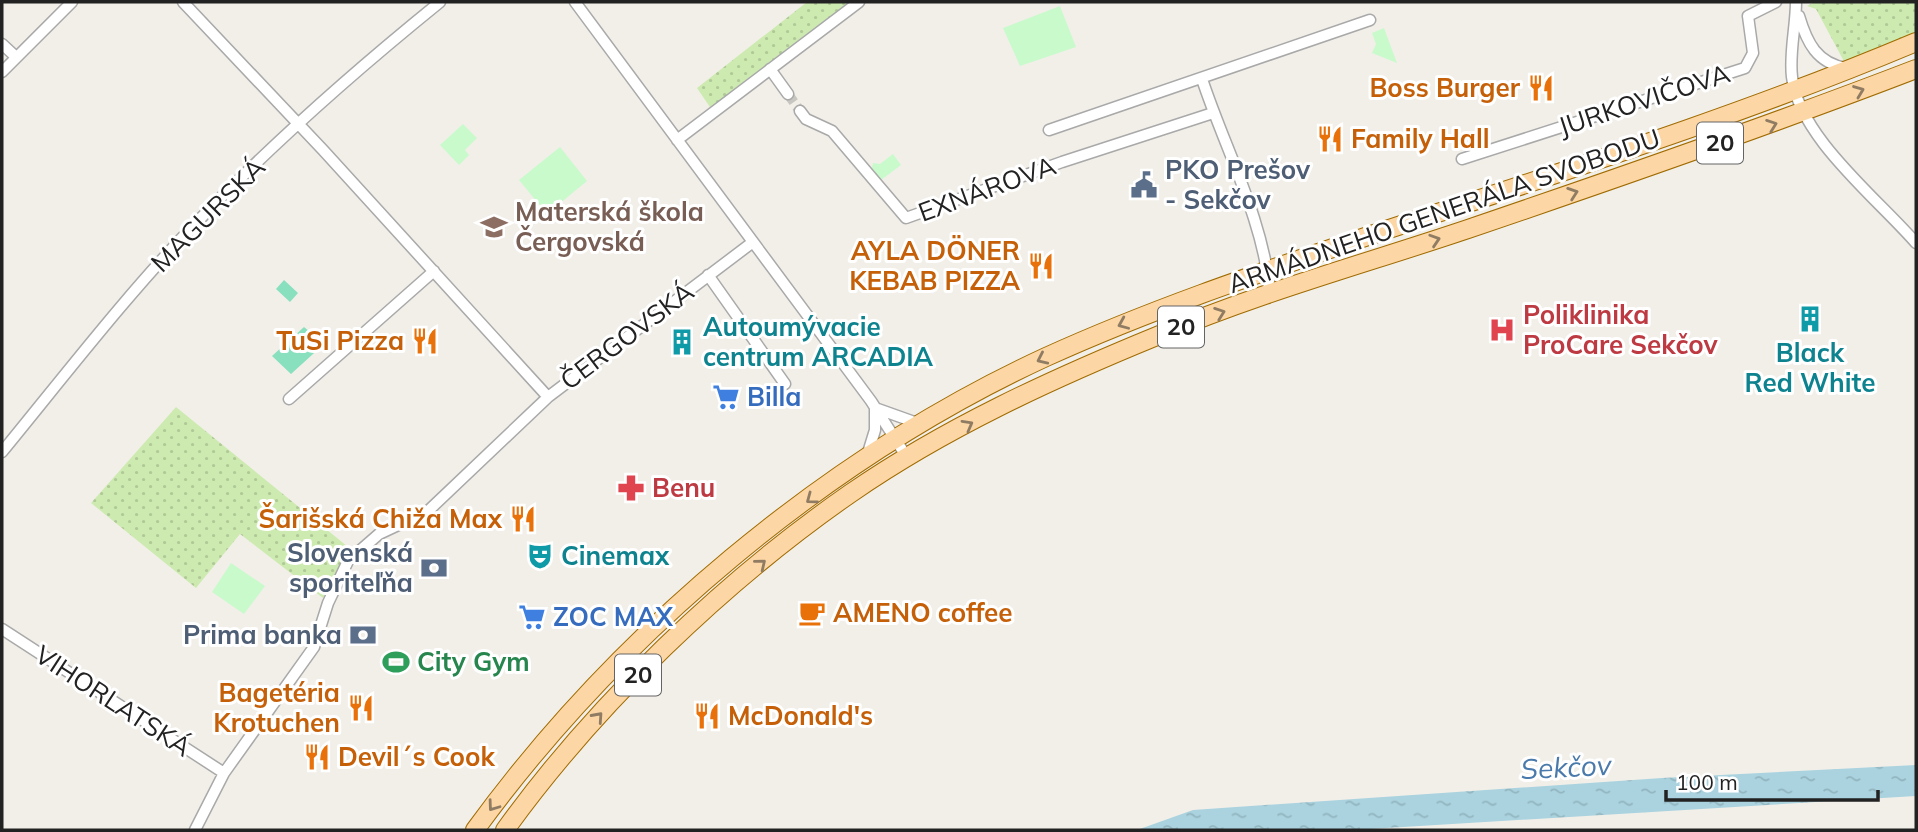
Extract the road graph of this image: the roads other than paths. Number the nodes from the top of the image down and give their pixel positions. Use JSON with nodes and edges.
{"nodes":[{"id":1,"x":72,"y":2,"type":"edge"},
{"id":2,"x":183,"y":2,"type":"edge"},
{"id":3,"x":440,"y":2,"type":"edge"},
{"id":4,"x":575,"y":2,"type":"edge"},
{"id":5,"x":859,"y":2,"type":"edge"},
{"id":6,"x":1776,"y":2,"type":"edge"},
{"id":7,"x":1796,"y":4,"type":"edge"},
{"id":8,"x":1370,"y":20,"type":"dead end"},
{"id":9,"x":1916,"y":42,"type":"edge"},
{"id":10,"x":2,"y":44,"type":"edge"},
{"id":11,"x":15,"y":56,"type":"junction"},
{"id":12,"x":1855,"y":68,"type":"junction"},
{"id":13,"x":770,"y":69,"type":"junction"},
{"id":14,"x":1916,"y":69,"type":"edge"},
{"id":15,"x":2,"y":72,"type":"edge"},
{"id":16,"x":1202,"y":79,"type":"junction"},
{"id":17,"x":1794,"y":91,"type":"junction"},
{"id":18,"x":788,"y":94,"type":"tunnel mouth"},
{"id":19,"x":800,"y":111,"type":"tunnel mouth"},
{"id":20,"x":1213,"y":113,"type":"junction"},
{"id":21,"x":1803,"y":113,"type":"junction"},
{"id":22,"x":299,"y":125,"type":"junction"},
{"id":23,"x":1049,"y":130,"type":"dead end"},
{"id":24,"x":677,"y":141,"type":"junction"},
{"id":25,"x":1462,"y":159,"type":"dead end"},
{"id":26,"x":753,"y":242,"type":"junction"},
{"id":27,"x":1916,"y":243,"type":"edge"},
{"id":28,"x":1268,"y":270,"type":"junction"},
{"id":29,"x":434,"y":271,"type":"junction"},
{"id":30,"x":708,"y":275,"type":"junction"},
{"id":31,"x":1270,"y":294,"type":"junction"},
{"id":32,"x":785,"y":384,"type":"dead end"},
{"id":33,"x":548,"y":397,"type":"junction"},
{"id":34,"x":289,"y":399,"type":"dead end"},
{"id":35,"x":875,"y":407,"type":"junction"},
{"id":36,"x":920,"y":424,"type":"junction"},
{"id":37,"x":896,"y":439,"type":"junction"},
{"id":38,"x":2,"y":452,"type":"edge"},
{"id":39,"x":866,"y":458,"type":"junction"},
{"id":40,"x":908,"y":459,"type":"junction"},
{"id":41,"x":2,"y":629,"type":"edge"},
{"id":42,"x":224,"y":773,"type":"junction"},
{"id":43,"x":195,"y":830,"type":"edge"},
{"id":44,"x":475,"y":830,"type":"edge"},
{"id":45,"x":505,"y":830,"type":"edge"}],
"edges":[{"from":1,"to":11,"type":"street"},
{"from":2,"to":22,"type":"street","name":"ČERGOVSKÁ"},
{"from":3,"to":22,"type":"street","name":"MAGURSKÁ"},
{"from":4,"to":24,"type":"street"},
{"from":5,"to":13,"type":"street"},
{"from":6,"to":25,"type":"street","name":"JURKOVIČOVA"},
{"from":7,"to":12,"type":"street"},
{"from":7,"to":17,"type":"street"},
{"from":8,"to":16,"type":"street","name":"EXNÁROVA"},
{"from":9,"to":12,"type":"main road","name":"ARMÁDNEHO GENERÁLA SVOBODU","number":"20"},
{"from":10,"to":11,"type":"street"},
{"from":11,"to":15,"type":"street"},
{"from":12,"to":17,"type":"main road","name":"ARMÁDNEHO GENERÁLA SVOBODU","number":"20"},
{"from":13,"to":18,"type":"street"},
{"from":13,"to":24,"type":"street"},
{"from":21,"to":14,"type":"main road","name":"ARMÁDNEHO GENERÁLA SVOBODU","number":"20","one_way":true},
{"from":16,"to":20,"type":"street"},
{"from":16,"to":23,"type":"street","name":"EXNÁROVA"},
{"from":17,"to":21,"type":"street"},
{"from":17,"to":28,"type":"main road","name":"ARMÁDNEHO GENERÁLA SVOBODU","number":"20"},
{"from":19,"to":20,"type":"street","name":"EXNÁROVA"},
{"from":20,"to":28,"type":"street"},
{"from":21,"to":27,"type":"street"},
{"from":31,"to":21,"type":"main road","name":"ARMÁDNEHO GENERÁLA SVOBODU","number":"20","one_way":true},
{"from":22,"to":29,"type":"street","name":"ČERGOVSKÁ"},
{"from":22,"to":38,"type":"street","name":"MAGURSKÁ"},
{"from":24,"to":26,"type":"street"},
{"from":26,"to":30,"type":"street","name":"ČERGOVSKÁ"},
{"from":26,"to":35,"type":"street"},
{"from":28,"to":31,"type":"street"},
{"from":28,"to":36,"type":"main road","name":"ARMÁDNEHO GENERÁLA SVOBODU","number":"20","one_way":true},
{"from":29,"to":33,"type":"street","name":"ČERGOVSKÁ"},
{"from":29,"to":34,"type":"street"},
{"from":30,"to":32,"type":"street","name":"ČERGOVSKÁ"},
{"from":30,"to":33,"type":"street","name":"ČERGOVSKÁ"},
{"from":40,"to":31,"type":"main road","name":"ARMÁDNEHO GENERÁLA SVOBODU","number":"20","one_way":true},
{"from":33,"to":42,"type":"street"},
{"from":35,"to":36,"type":"street"},
{"from":35,"to":37,"type":"street"},
{"from":35,"to":39,"type":"street"},
{"from":36,"to":37,"type":"main road","name":"ARMÁDNEHO GENERÁLA SVOBODU","number":"20"},
{"from":37,"to":39,"type":"main road","name":"ARMÁDNEHO GENERÁLA SVOBODU","number":"20"},
{"from":37,"to":40,"type":"street"},
{"from":39,"to":44,"type":"main road","name":"ARMÁDNEHO GENERÁLA SVOBODU","number":"20","one_way":true},
{"from":45,"to":40,"type":"main road","name":"ARMÁDNEHO GENERÁLA SVOBODU","number":"20","one_way":true},
{"from":41,"to":42,"type":"street","name":"VIHORLATSKÁ"},
{"from":42,"to":43,"type":"street"}]}
